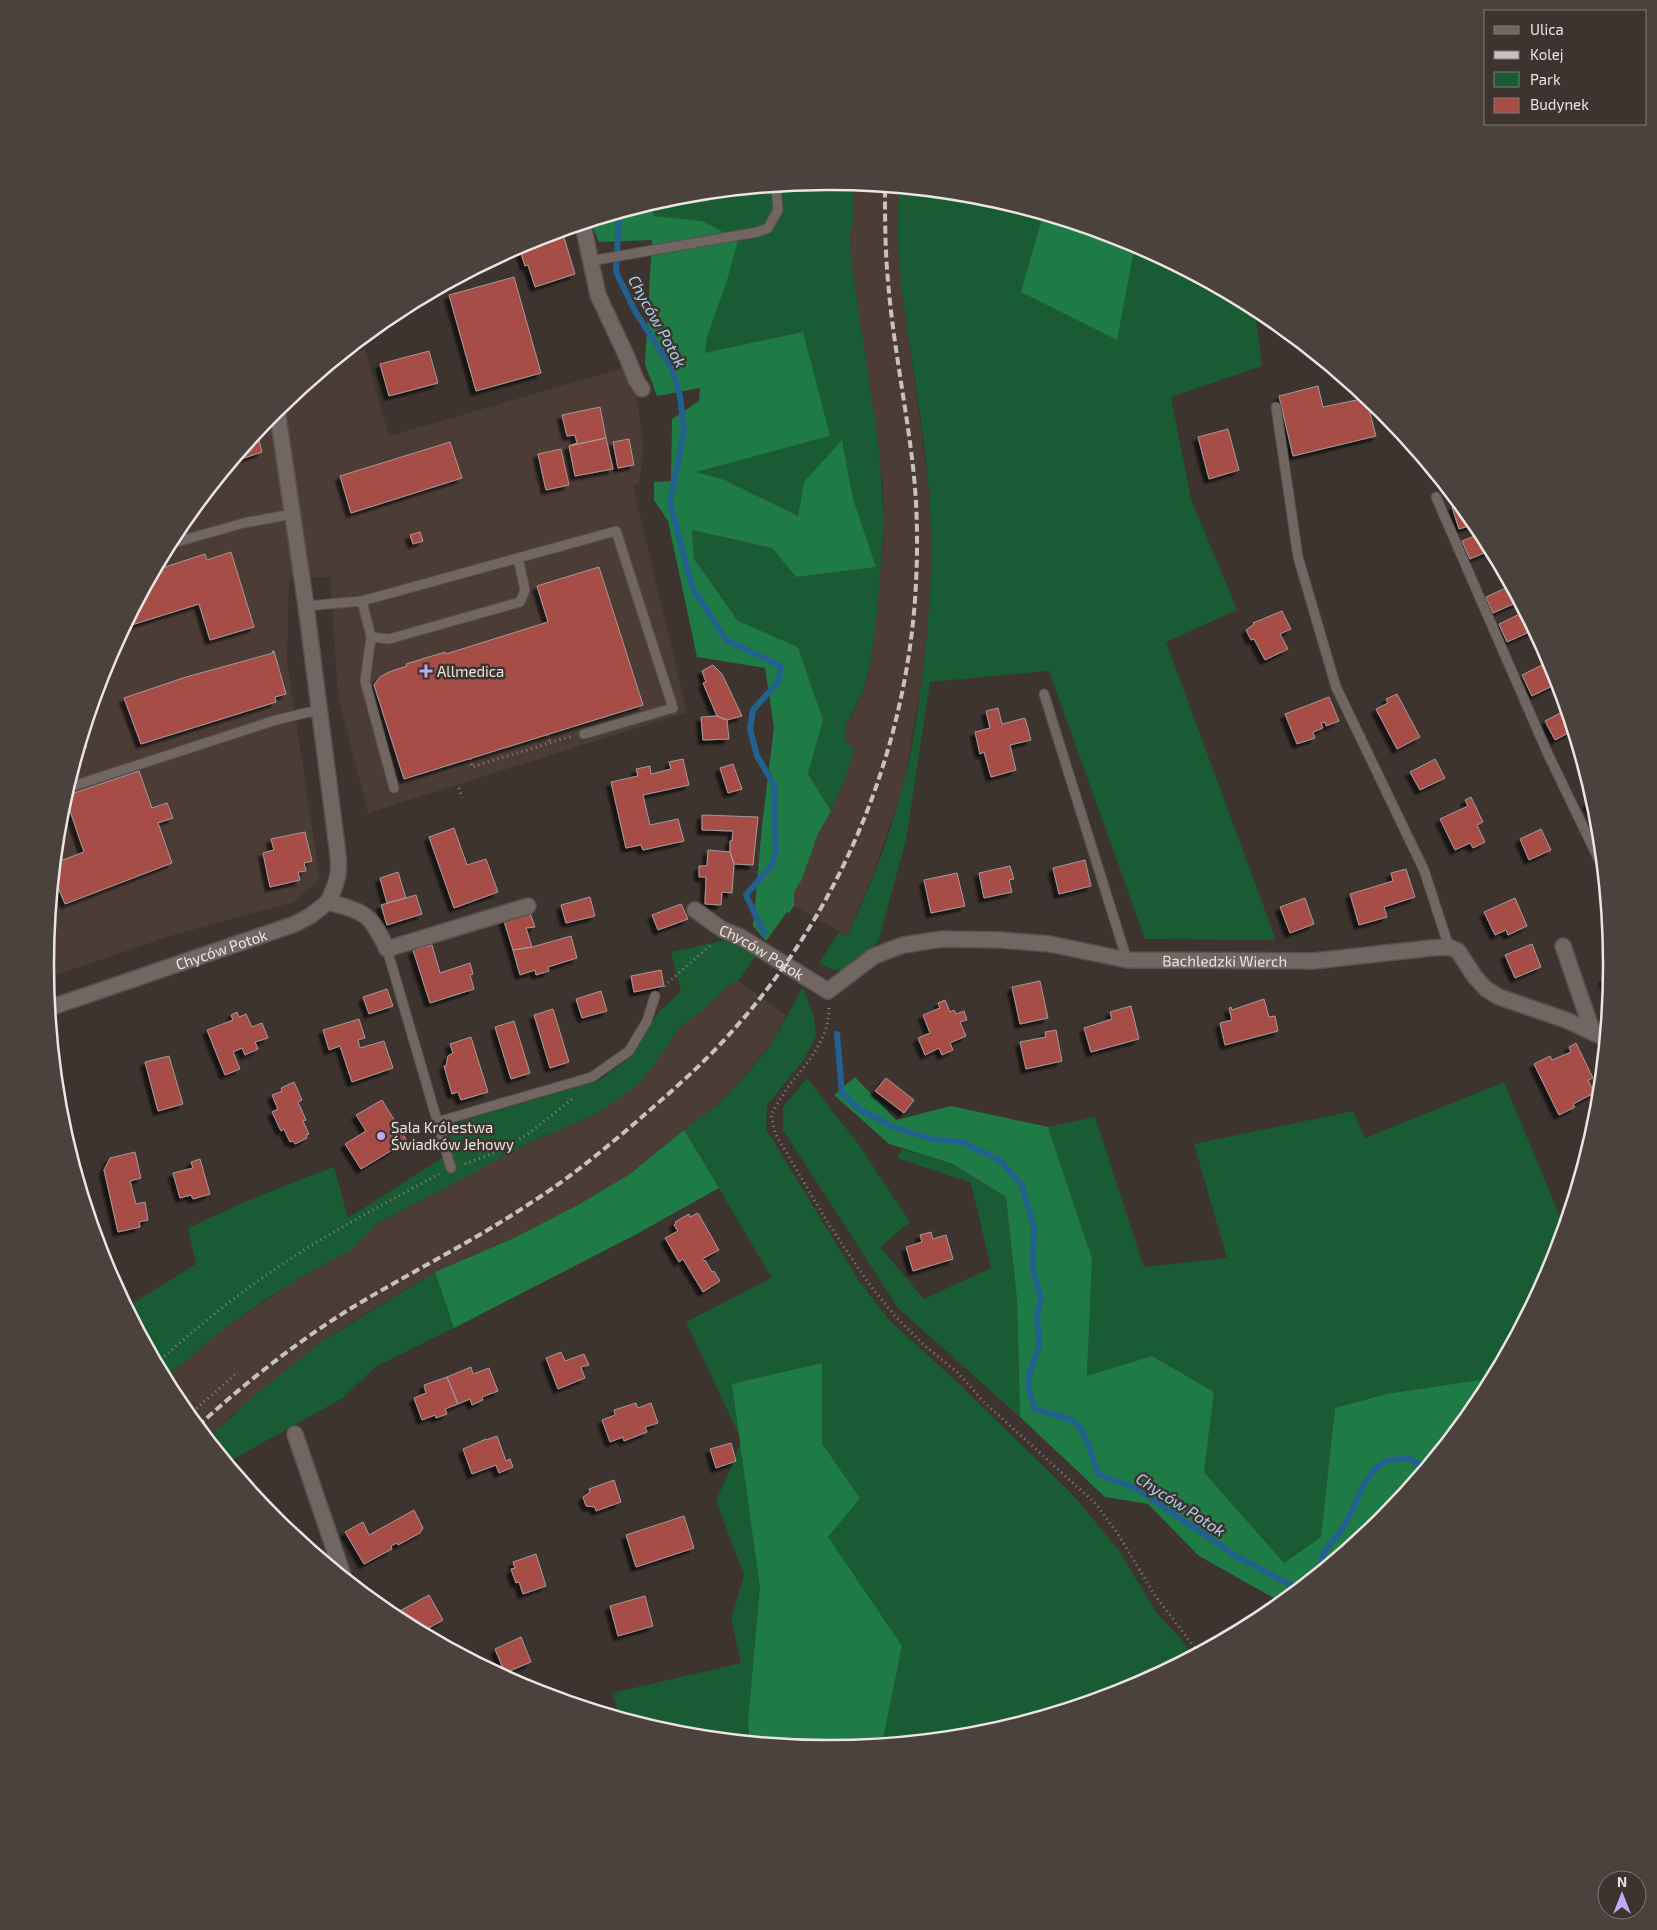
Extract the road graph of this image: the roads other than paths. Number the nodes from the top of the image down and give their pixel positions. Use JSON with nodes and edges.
{"nodes":[{"id":1,"x":776,"y":192,"type":"edge"},
{"id":2,"x":584,"y":230,"type":"edge"},
{"id":3,"x":596,"y":260,"type":"junction"},
{"id":4,"x":642,"y":389,"type":"dead end"},
{"id":5,"x":1276,"y":407,"type":"dead end"},
{"id":6,"x":279,"y":419,"type":"edge"},
{"id":7,"x":1436,"y":498,"type":"dead end"},
{"id":8,"x":293,"y":514,"type":"junction"},
{"id":9,"x":180,"y":541,"type":"edge"},
{"id":10,"x":518,"y":558,"type":"junction"},
{"id":11,"x":362,"y":601,"type":"junction"},
{"id":12,"x":306,"y":606,"type":"junction"},
{"id":13,"x":371,"y":637,"type":"junction"},
{"id":14,"x":1044,"y":694,"type":"dead end"},
{"id":15,"x":318,"y":710,"type":"junction"},
{"id":16,"x":584,"y":734,"type":"dead end"},
{"id":17,"x":75,"y":785,"type":"edge"},
{"id":18,"x":394,"y":788,"type":"dead end"},
{"id":19,"x":1595,"y":851,"type":"edge"},
{"id":20,"x":328,"y":902,"type":"junction"},
{"id":21,"x":528,"y":906,"type":"dead end"},
{"id":22,"x":695,"y":910,"type":"dead end"},
{"id":23,"x":1562,"y":946,"type":"dead end"},
{"id":24,"x":1449,"y":947,"type":"junction"},
{"id":25,"x":387,"y":949,"type":"junction"},
{"id":26,"x":1127,"y":960,"type":"junction"},
{"id":27,"x":828,"y":991,"type":"joint"},
{"id":28,"x":655,"y":996,"type":"road end"},
{"id":29,"x":55,"y":1006,"type":"edge"},
{"id":30,"x":1599,"y":1035,"type":"edge"},
{"id":31,"x":438,"y":1122,"type":"junction"},
{"id":32,"x":450,"y":1168,"type":"road end"},
{"id":33,"x":296,"y":1434,"type":"dead end"},
{"id":34,"x":340,"y":1565,"type":"edge"}],
"edges":[{"from":1,"to":3,"type":"lane"},
{"from":2,"to":3,"type":"street"},
{"from":3,"to":4,"type":"street"},
{"from":5,"to":24,"type":"lane"},
{"from":6,"to":8,"type":"street","name":"Chyców Potok"},
{"from":7,"to":19,"type":"lane"},
{"from":8,"to":9,"type":"lane"},
{"from":8,"to":12,"type":"street","name":"Chyców Potok"},
{"from":10,"to":11,"type":"lane"},
{"from":10,"to":13,"type":"lane"},
{"from":10,"to":16,"type":"lane"},
{"from":11,"to":12,"type":"lane"},
{"from":11,"to":13,"type":"lane"},
{"from":12,"to":15,"type":"street","name":"Chyców Potok"},
{"from":13,"to":18,"type":"lane"},
{"from":14,"to":26,"type":"lane"},
{"from":15,"to":17,"type":"lane"},
{"from":15,"to":20,"type":"street","name":"Chyców Potok"},
{"from":20,"to":25,"type":"street"},
{"from":20,"to":29,"type":"street","name":"Chyców Potok"},
{"from":21,"to":25,"type":"street"},
{"from":22,"to":27,"type":"street","name":"Chyców Potok"},
{"from":23,"to":30,"type":"street"},
{"from":24,"to":26,"type":"street","name":"Bachledzki Wierch"},
{"from":24,"to":30,"type":"street"},
{"from":25,"to":31,"type":"lane"},
{"from":26,"to":27,"type":"street","name":"Bachledzki Wierch"},
{"from":28,"to":31,"type":"lane"},
{"from":31,"to":32,"type":"lane"},
{"from":33,"to":34,"type":"street"}]}
